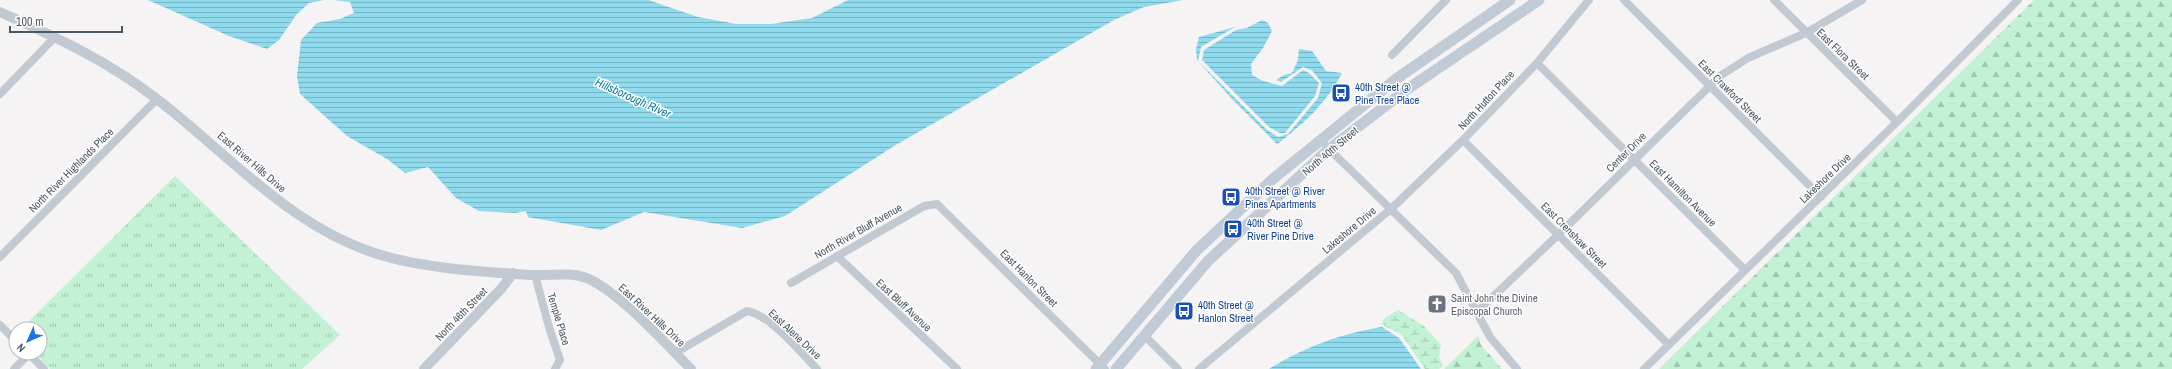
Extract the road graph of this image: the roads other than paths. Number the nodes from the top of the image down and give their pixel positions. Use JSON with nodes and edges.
{"nodes":[{"id":1,"x":1446,"y":0,"type":"edge"},
{"id":2,"x":1510,"y":0,"type":"edge"},
{"id":3,"x":1589,"y":0,"type":"edge"},
{"id":4,"x":1624,"y":0,"type":"edge"},
{"id":5,"x":1774,"y":0,"type":"edge"},
{"id":6,"x":1862,"y":0,"type":"edge"},
{"id":7,"x":2018,"y":0,"type":"edge"},
{"id":8,"x":1536,"y":1,"type":"edge"},
{"id":9,"x":0,"y":12,"type":"edge"},
{"id":10,"x":1806,"y":33,"type":"junction"},
{"id":11,"x":55,"y":37,"type":"junction"},
{"id":12,"x":1392,"y":55,"type":"dead end"},
{"id":13,"x":1537,"y":63,"type":"junction"},
{"id":14,"x":1709,"y":86,"type":"junction"},
{"id":15,"x":0,"y":94,"type":"edge"},
{"id":16,"x":157,"y":99,"type":"junction"},
{"id":17,"x":1897,"y":122,"type":"junction"},
{"id":18,"x":1321,"y":139,"type":"junction"},
{"id":19,"x":1463,"y":140,"type":"junction"},
{"id":20,"x":1329,"y":149,"type":"junction"},
{"id":21,"x":1634,"y":160,"type":"junction"},
{"id":22,"x":1821,"y":197,"type":"junction"},
{"id":23,"x":937,"y":204,"type":"joint"},
{"id":24,"x":1392,"y":208,"type":"junction"},
{"id":25,"x":1558,"y":235,"type":"junction"},
{"id":26,"x":1198,"y":250,"type":"junction"},
{"id":27,"x":837,"y":256,"type":"junction"},
{"id":28,"x":0,"y":257,"type":"edge"},
{"id":29,"x":1208,"y":261,"type":"junction"},
{"id":30,"x":1745,"y":270,"type":"junction"},
{"id":31,"x":513,"y":273,"type":"junction"},
{"id":32,"x":535,"y":275,"type":"junction"},
{"id":33,"x":791,"y":282,"type":"dead end"},
{"id":34,"x":1478,"y":311,"type":"junction"},
{"id":35,"x":0,"y":325,"type":"edge"},
{"id":36,"x":8,"y":333,"type":"edge"},
{"id":37,"x":1144,"y":335,"type":"junction"},
{"id":38,"x":1669,"y":345,"type":"junction"},
{"id":39,"x":675,"y":353,"type":"junction"},
{"id":40,"x":560,"y":360,"type":"junction"},
{"id":41,"x":22,"y":361,"type":"edge"},
{"id":42,"x":36,"y":361,"type":"edge"},
{"id":43,"x":1101,"y":367,"type":"edge"},
{"id":44,"x":14,"y":369,"type":"edge"},
{"id":45,"x":44,"y":369,"type":"edge"},
{"id":46,"x":424,"y":369,"type":"edge"},
{"id":47,"x":555,"y":369,"type":"edge"},
{"id":48,"x":564,"y":369,"type":"edge"},
{"id":49,"x":691,"y":369,"type":"edge"},
{"id":50,"x":817,"y":369,"type":"edge"},
{"id":51,"x":957,"y":369,"type":"edge"},
{"id":52,"x":1116,"y":369,"type":"edge"},
{"id":53,"x":1178,"y":369,"type":"edge"},
{"id":54,"x":1199,"y":369,"type":"edge"},
{"id":55,"x":1518,"y":369,"type":"edge"},
{"id":56,"x":1644,"y":369,"type":"edge"}],
"edges":[{"from":1,"to":12,"type":"street"},
{"from":2,"to":18,"type":"main road","name":"North 40th Street"},
{"from":3,"to":13,"type":"street","name":"North Hutton Place"},
{"from":4,"to":14,"type":"street","name":"East Crawford Street"},
{"from":5,"to":10,"type":"street","name":"East Flora Street"},
{"from":6,"to":10,"type":"street","name":"Center Drive"},
{"from":7,"to":17,"type":"street","name":"Lakeshore Drive"},
{"from":8,"to":20,"type":"main road","name":"North 40th Street"},
{"from":9,"to":11,"type":"street","name":"East River Hills Drive"},
{"from":10,"to":14,"type":"street","name":"Center Drive"},
{"from":10,"to":17,"type":"street","name":"East Flora Street"},
{"from":11,"to":15,"type":"street"},
{"from":11,"to":16,"type":"street","name":"East River Hills Drive"},
{"from":13,"to":19,"type":"street","name":"North Hutton Place"},
{"from":13,"to":21,"type":"street","name":"East Hamilton Avenue"},
{"from":14,"to":21,"type":"street","name":"Center Drive"},
{"from":14,"to":22,"type":"street","name":"East Crawford Street"},
{"from":16,"to":28,"type":"street","name":"North River Highlands Place"},
{"from":16,"to":31,"type":"street","name":"East River Hills Drive"},
{"from":17,"to":22,"type":"street","name":"Lakeshore Drive"},
{"from":18,"to":20,"type":"street"},
{"from":18,"to":26,"type":"main road","name":"North 40th Street"},
{"from":19,"to":24,"type":"street","name":"North Hutton Place"},
{"from":19,"to":25,"type":"street","name":"East Crenshaw Street"},
{"from":20,"to":24,"type":"street"},
{"from":20,"to":29,"type":"main road","name":"North 40th Street"},
{"from":21,"to":25,"type":"street","name":"Center Drive"},
{"from":21,"to":30,"type":"street","name":"East Hamilton Avenue"},
{"from":22,"to":30,"type":"street","name":"Lakeshore Drive"},
{"from":23,"to":27,"type":"street","name":"North River Bluff Avenue"},
{"from":23,"to":43,"type":"street","name":"East Hanlon Street"},
{"from":24,"to":34,"type":"street","name":"Lakeshore Drive"},
{"from":24,"to":54,"type":"street","name":"Lakeshore Drive"},
{"from":25,"to":34,"type":"street","name":"Center Drive"},
{"from":25,"to":38,"type":"street","name":"East Crenshaw Street"},
{"from":26,"to":29,"type":"main road"},
{"from":26,"to":43,"type":"main road","name":"North 40th Street"},
{"from":27,"to":33,"type":"street","name":"North River Bluff Avenue"},
{"from":27,"to":51,"type":"street","name":"East Bluff Avenue"},
{"from":29,"to":37,"type":"main road","name":"North 40th Street"},
{"from":30,"to":38,"type":"street","name":"Lakeshore Drive"},
{"from":31,"to":32,"type":"street","name":"East River Hills Drive"},
{"from":31,"to":46,"type":"street","name":"North 46th Street"},
{"from":32,"to":39,"type":"street","name":"East River Hills Drive"},
{"from":32,"to":40,"type":"street","name":"Temple Place"},
{"from":34,"to":55,"type":"street","name":"Lakeshore Drive"},
{"from":35,"to":36,"type":"street"},
{"from":37,"to":52,"type":"main road","name":"North 40th Street"},
{"from":37,"to":53,"type":"street"},
{"from":38,"to":56,"type":"street","name":"Lakeshore Drive"},
{"from":39,"to":49,"type":"street","name":"East River Hills Drive"},
{"from":39,"to":50,"type":"street","name":"East Alene Drive"},
{"from":40,"to":47,"type":"street","name":"Temple Place"},
{"from":40,"to":48,"type":"street"},
{"from":41,"to":44,"type":"street"},
{"from":42,"to":45,"type":"street"}]}
